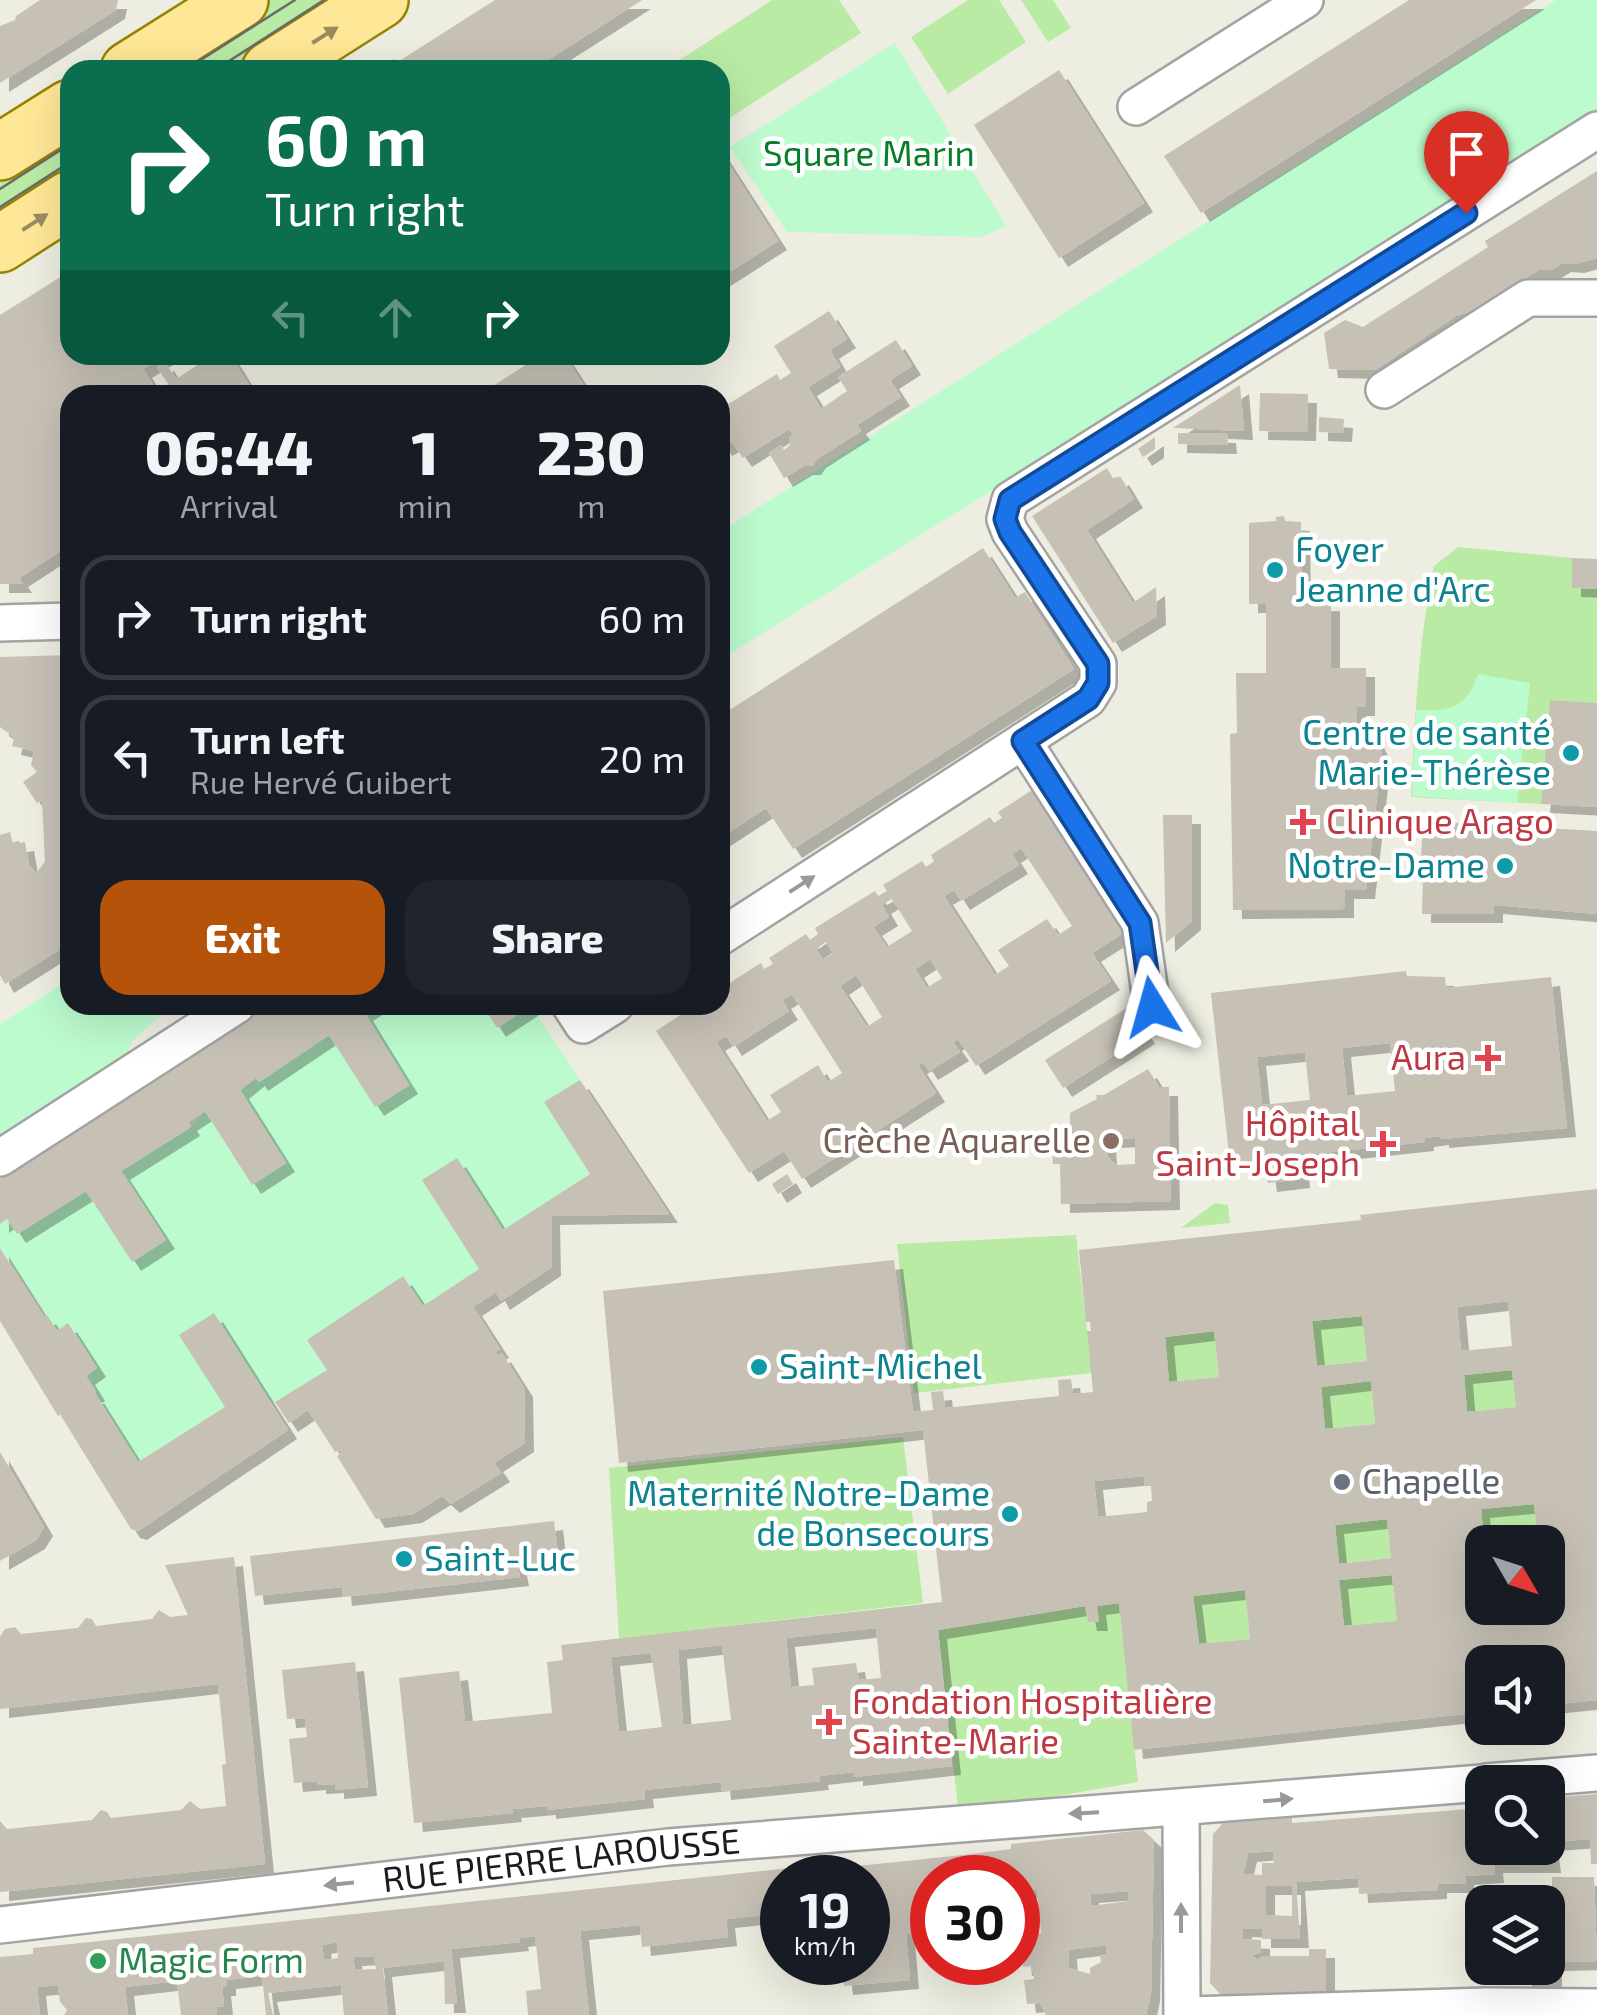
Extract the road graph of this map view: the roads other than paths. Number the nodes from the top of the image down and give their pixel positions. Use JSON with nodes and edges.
{"nodes":[{"id":1,"x":380,"y":0,"type":"edge"},
{"id":2,"x":1305,"y":0,"type":"edge"},
{"id":3,"x":221,"y":5,"type":"edge"},
{"id":4,"x":143,"y":60,"type":"edge"},
{"id":5,"x":286,"y":60,"type":"edge"},
{"id":6,"x":1136,"y":107,"type":"dead end"},
{"id":7,"x":60,"y":114,"type":"edge"},
{"id":8,"x":1597,"y":130,"type":"edge"},
{"id":9,"x":0,"y":152,"type":"edge"},
{"id":10,"x":60,"y":205,"type":"edge"},
{"id":11,"x":0,"y":244,"type":"edge"},
{"id":12,"x":1597,"y":298,"type":"edge"},
{"id":13,"x":1384,"y":390,"type":"dead end"},
{"id":14,"x":60,"y":621,"type":"edge"},
{"id":15,"x":0,"y":623,"type":"edge"},
{"id":16,"x":1023,"y":741,"type":"junction"},
{"id":17,"x":730,"y":931,"type":"edge"},
{"id":18,"x":1152,"y":1007,"type":"dead end"},
{"id":19,"x":222,"y":1015,"type":"edge"},
{"id":20,"x":0,"y":1158,"type":"edge"},
{"id":21,"x":1597,"y":1774,"type":"edge"},
{"id":22,"x":1565,"y":1777,"type":"edge"},
{"id":23,"x":1465,"y":1785,"type":"edge"},
{"id":24,"x":1181,"y":1808,"type":"junction"},
{"id":25,"x":0,"y":1925,"type":"edge"},
{"id":26,"x":1597,"y":2007,"type":"edge"},
{"id":27,"x":1182,"y":2015,"type":"edge"},
{"id":28,"x":1190,"y":2015,"type":"edge"}],
"edges":[{"from":5,"to":1,"type":"main road","one_way":true},
{"from":2,"to":6,"type":"street"},
{"from":3,"to":4,"type":"main road"},
{"from":7,"to":9,"type":"main road"},
{"from":8,"to":16,"type":"street"},
{"from":11,"to":10,"type":"main road","one_way":true},
{"from":12,"to":13,"type":"street"},
{"from":14,"to":15,"type":"street"},
{"from":17,"to":16,"type":"street","one_way":true},
{"from":16,"to":18,"type":"street"},
{"from":19,"to":20,"type":"street"},
{"from":21,"to":22,"type":"street","name":"RUE PIERRE LAROUSSE"},
{"from":24,"to":23,"type":"street","name":"RUE PIERRE LAROUSSE","one_way":true},
{"from":24,"to":25,"type":"street","name":"RUE PIERRE LAROUSSE","one_way":true},
{"from":27,"to":24,"type":"street","one_way":true},
{"from":26,"to":28,"type":"street"}]}
